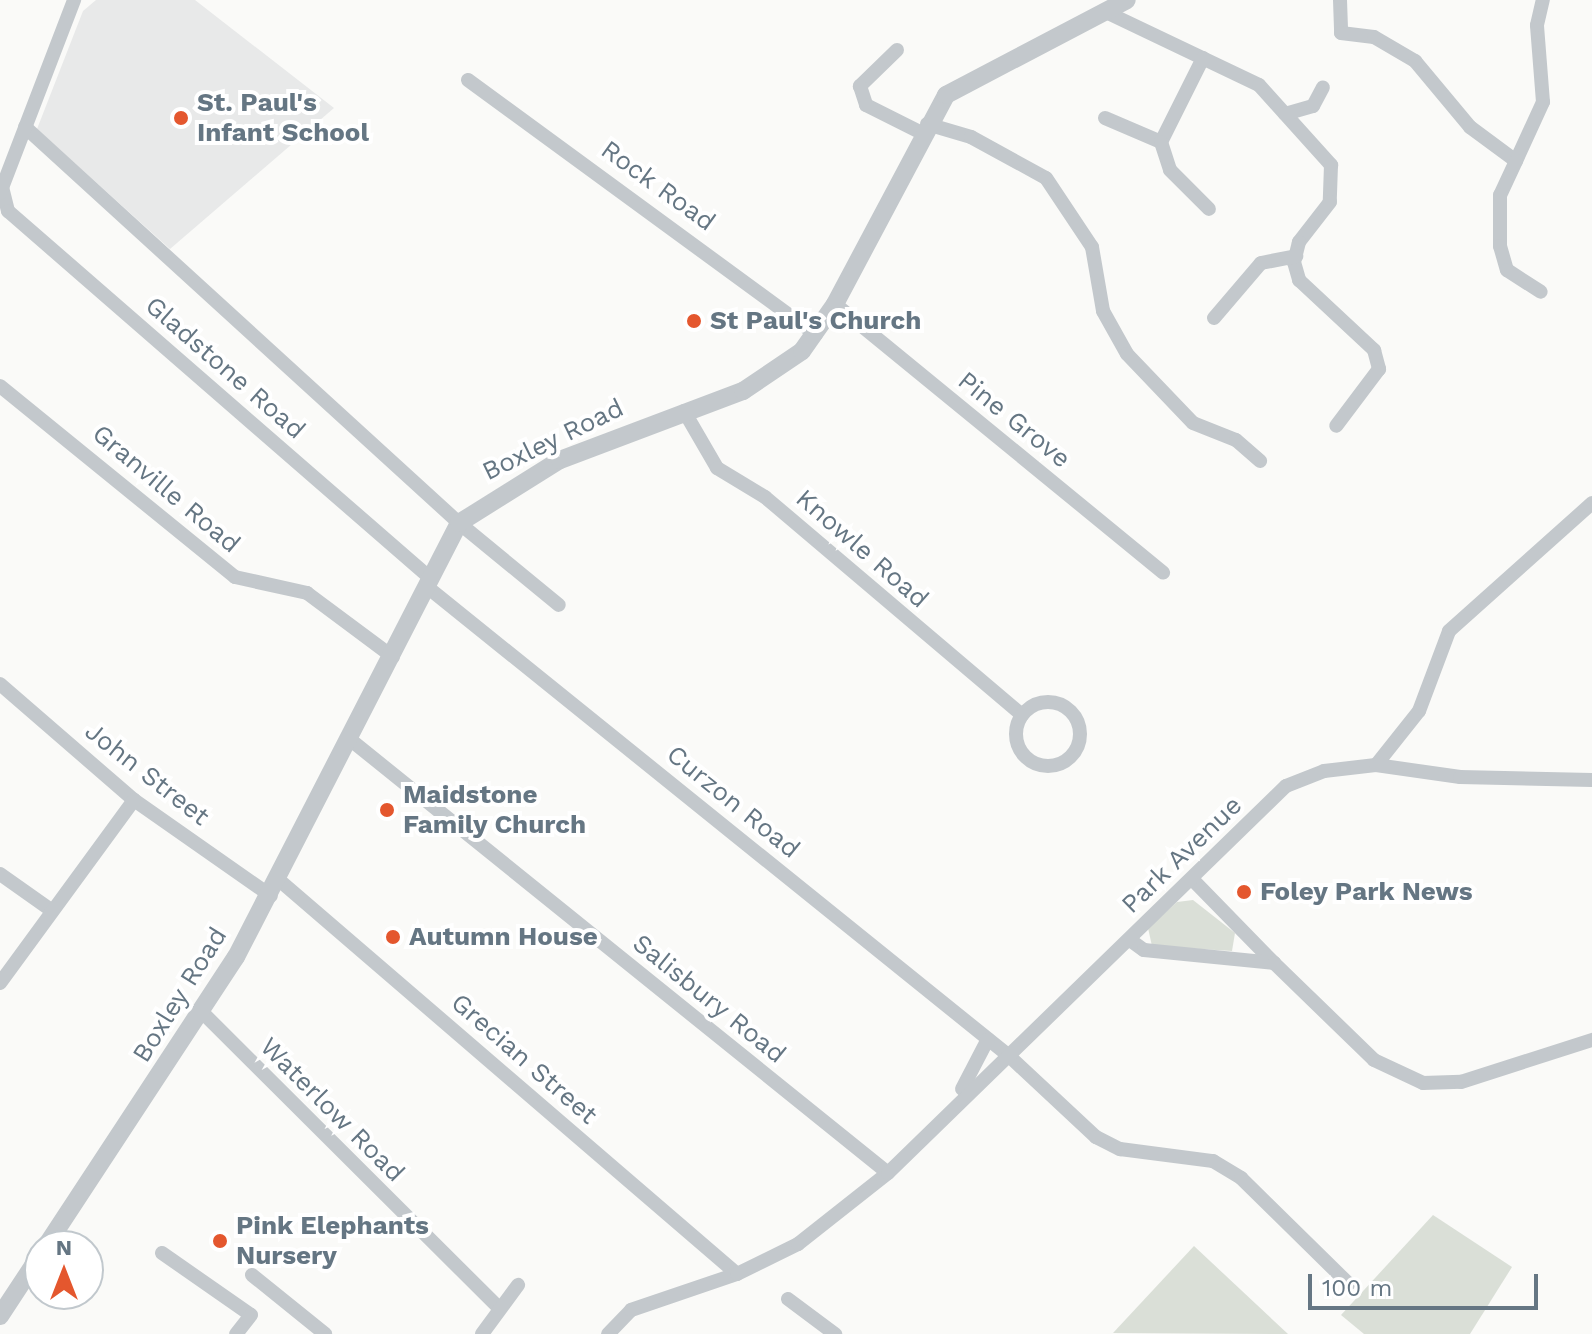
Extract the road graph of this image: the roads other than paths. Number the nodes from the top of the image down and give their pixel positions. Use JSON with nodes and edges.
{"nodes":[{"id":1,"x":74,"y":0,"type":"edge"},
{"id":2,"x":1127,"y":0,"type":"edge"},
{"id":3,"x":1340,"y":0,"type":"edge"},
{"id":4,"x":1543,"y":0,"type":"edge"},
{"id":5,"x":1108,"y":13,"type":"junction"},
{"id":6,"x":897,"y":50,"type":"dead end"},
{"id":7,"x":1203,"y":58,"type":"junction"},
{"id":8,"x":468,"y":80,"type":"dead end"},
{"id":9,"x":1323,"y":87,"type":"dead end"},
{"id":10,"x":1285,"y":114,"type":"junction"},
{"id":11,"x":1105,"y":118,"type":"dead end"},
{"id":12,"x":25,"y":127,"type":"junction"},
{"id":13,"x":924,"y":128,"type":"junction"},
{"id":14,"x":1161,"y":142,"type":"junction"},
{"id":15,"x":1516,"y":161,"type":"junction"},
{"id":16,"x":1,"y":190,"type":"edge"},
{"id":17,"x":1209,"y":209,"type":"dead end"},
{"id":18,"x":1296,"y":256,"type":"junction"},
{"id":19,"x":1541,"y":292,"type":"dead end"},
{"id":20,"x":835,"y":304,"type":"junction"},
{"id":21,"x":1214,"y":318,"type":"dead end"},
{"id":22,"x":816,"y":335,"type":"junction"},
{"id":23,"x":0,"y":386,"type":"edge"},
{"id":24,"x":684,"y":411,"type":"junction"},
{"id":25,"x":1336,"y":426,"type":"dead end"},
{"id":26,"x":1260,"y":461,"type":"dead end"},
{"id":27,"x":1592,"y":503,"type":"edge"},
{"id":28,"x":459,"y":523,"type":"junction"},
{"id":29,"x":1163,"y":572,"type":"dead end"},
{"id":30,"x":428,"y":582,"type":"junction"},
{"id":31,"x":559,"y":605,"type":"dead end"},
{"id":32,"x":393,"y":657,"type":"junction"},
{"id":33,"x":0,"y":684,"type":"edge"},
{"id":34,"x":1022,"y":715,"type":"junction"},
{"id":35,"x":352,"y":741,"type":"junction"},
{"id":36,"x":1376,"y":765,"type":"junction"},
{"id":37,"x":1592,"y":780,"type":"edge"},
{"id":38,"x":134,"y":800,"type":"junction"},
{"id":39,"x":0,"y":874,"type":"edge"},
{"id":40,"x":1192,"y":879,"type":"junction"},
{"id":41,"x":275,"y":888,"type":"junction"},
{"id":42,"x":51,"y":910,"type":"junction"},
{"id":43,"x":1130,"y":940,"type":"junction"},
{"id":44,"x":1274,"y":963,"type":"junction"},
{"id":45,"x":0,"y":983,"type":"edge"},
{"id":46,"x":202,"y":1012,"type":"junction"},
{"id":47,"x":988,"y":1039,"type":"junction"},
{"id":48,"x":1592,"y":1040,"type":"edge"},
{"id":49,"x":1009,"y":1056,"type":"junction"},
{"id":50,"x":958,"y":1097,"type":"junction"},
{"id":51,"x":888,"y":1173,"type":"junction"},
{"id":52,"x":57,"y":1230,"type":"edge"},
{"id":53,"x":162,"y":1253,"type":"dead end"},
{"id":54,"x":737,"y":1274,"type":"junction"},
{"id":55,"x":252,"y":1275,"type":"dead end"},
{"id":56,"x":24,"y":1279,"type":"edge"},
{"id":57,"x":1349,"y":1284,"type":"dead end"},
{"id":58,"x":518,"y":1285,"type":"dead end"},
{"id":59,"x":788,"y":1299,"type":"dead end"},
{"id":60,"x":498,"y":1307,"type":"junction"},
{"id":61,"x":0,"y":1316,"type":"edge"},
{"id":62,"x":236,"y":1334,"type":"edge"},
{"id":63,"x":325,"y":1334,"type":"edge"},
{"id":64,"x":482,"y":1334,"type":"edge"},
{"id":65,"x":608,"y":1334,"type":"edge"},
{"id":66,"x":835,"y":1334,"type":"edge"}],
"edges":[{"from":1,"to":12,"type":"street"},
{"from":2,"to":5,"type":"street","name":"Boxley Road"},
{"from":3,"to":15,"type":"street"},
{"from":4,"to":15,"type":"street"},
{"from":5,"to":7,"type":"street"},
{"from":5,"to":13,"type":"street","name":"Boxley Road"},
{"from":6,"to":13,"type":"street"},
{"from":7,"to":10,"type":"street"},
{"from":7,"to":14,"type":"street"},
{"from":8,"to":22,"type":"street","name":"Rock Road"},
{"from":9,"to":10,"type":"street"},
{"from":10,"to":18,"type":"street"},
{"from":11,"to":14,"type":"street"},
{"from":12,"to":16,"type":"street"},
{"from":12,"to":28,"type":"street"},
{"from":13,"to":20,"type":"street","name":"Boxley Road"},
{"from":13,"to":26,"type":"street"},
{"from":14,"to":17,"type":"street"},
{"from":15,"to":19,"type":"street"},
{"from":16,"to":30,"type":"street","name":"Gladstone Road"},
{"from":18,"to":21,"type":"street"},
{"from":18,"to":25,"type":"street"},
{"from":20,"to":22,"type":"street","name":"Boxley Road"},
{"from":20,"to":29,"type":"street","name":"Pine Grove"},
{"from":22,"to":24,"type":"street","name":"Boxley Road"},
{"from":23,"to":32,"type":"street","name":"Granville Road"},
{"from":24,"to":28,"type":"street","name":"Boxley Road"},
{"from":24,"to":34,"type":"street","name":"Knowle Road"},
{"from":27,"to":36,"type":"street"},
{"from":28,"to":30,"type":"street","name":"Boxley Road"},
{"from":28,"to":31,"type":"street"},
{"from":30,"to":32,"type":"street","name":"Boxley Road"},
{"from":30,"to":47,"type":"street","name":"Curzon Road"},
{"from":32,"to":35,"type":"street","name":"Boxley Road"},
{"from":33,"to":38,"type":"street","name":"John Street"},
{"from":34,"to":34,"type":"street"},
{"from":35,"to":41,"type":"street","name":"Boxley Road"},
{"from":35,"to":51,"type":"street","name":"Salisbury Road"},
{"from":36,"to":37,"type":"street","name":"Park Avenue"},
{"from":36,"to":40,"type":"street","name":"Park Avenue"},
{"from":38,"to":41,"type":"street","name":"John Street"},
{"from":38,"to":42,"type":"street"},
{"from":39,"to":42,"type":"street"},
{"from":40,"to":43,"type":"street","name":"Park Avenue"},
{"from":40,"to":44,"type":"street"},
{"from":41,"to":46,"type":"street","name":"Boxley Road"},
{"from":41,"to":54,"type":"street","name":"Grecian Street"},
{"from":42,"to":45,"type":"street"},
{"from":43,"to":44,"type":"street"},
{"from":43,"to":49,"type":"street","name":"Park Avenue"},
{"from":44,"to":48,"type":"street"},
{"from":46,"to":52,"type":"street","name":"Boxley Road"},
{"from":46,"to":60,"type":"street","name":"Waterlow Road"},
{"from":47,"to":49,"type":"street","name":"Curzon Road"},
{"from":47,"to":50,"type":"street"},
{"from":49,"to":50,"type":"street","name":"Park Avenue"},
{"from":49,"to":57,"type":"street","name":"Curzon Road"},
{"from":50,"to":51,"type":"street","name":"Park Avenue"},
{"from":51,"to":54,"type":"street","name":"Park Avenue"},
{"from":53,"to":62,"type":"street"},
{"from":54,"to":65,"type":"street","name":"Park Avenue"},
{"from":55,"to":63,"type":"street"},
{"from":56,"to":61,"type":"street"},
{"from":58,"to":60,"type":"street"},
{"from":59,"to":66,"type":"street"},
{"from":60,"to":64,"type":"street"}]}
